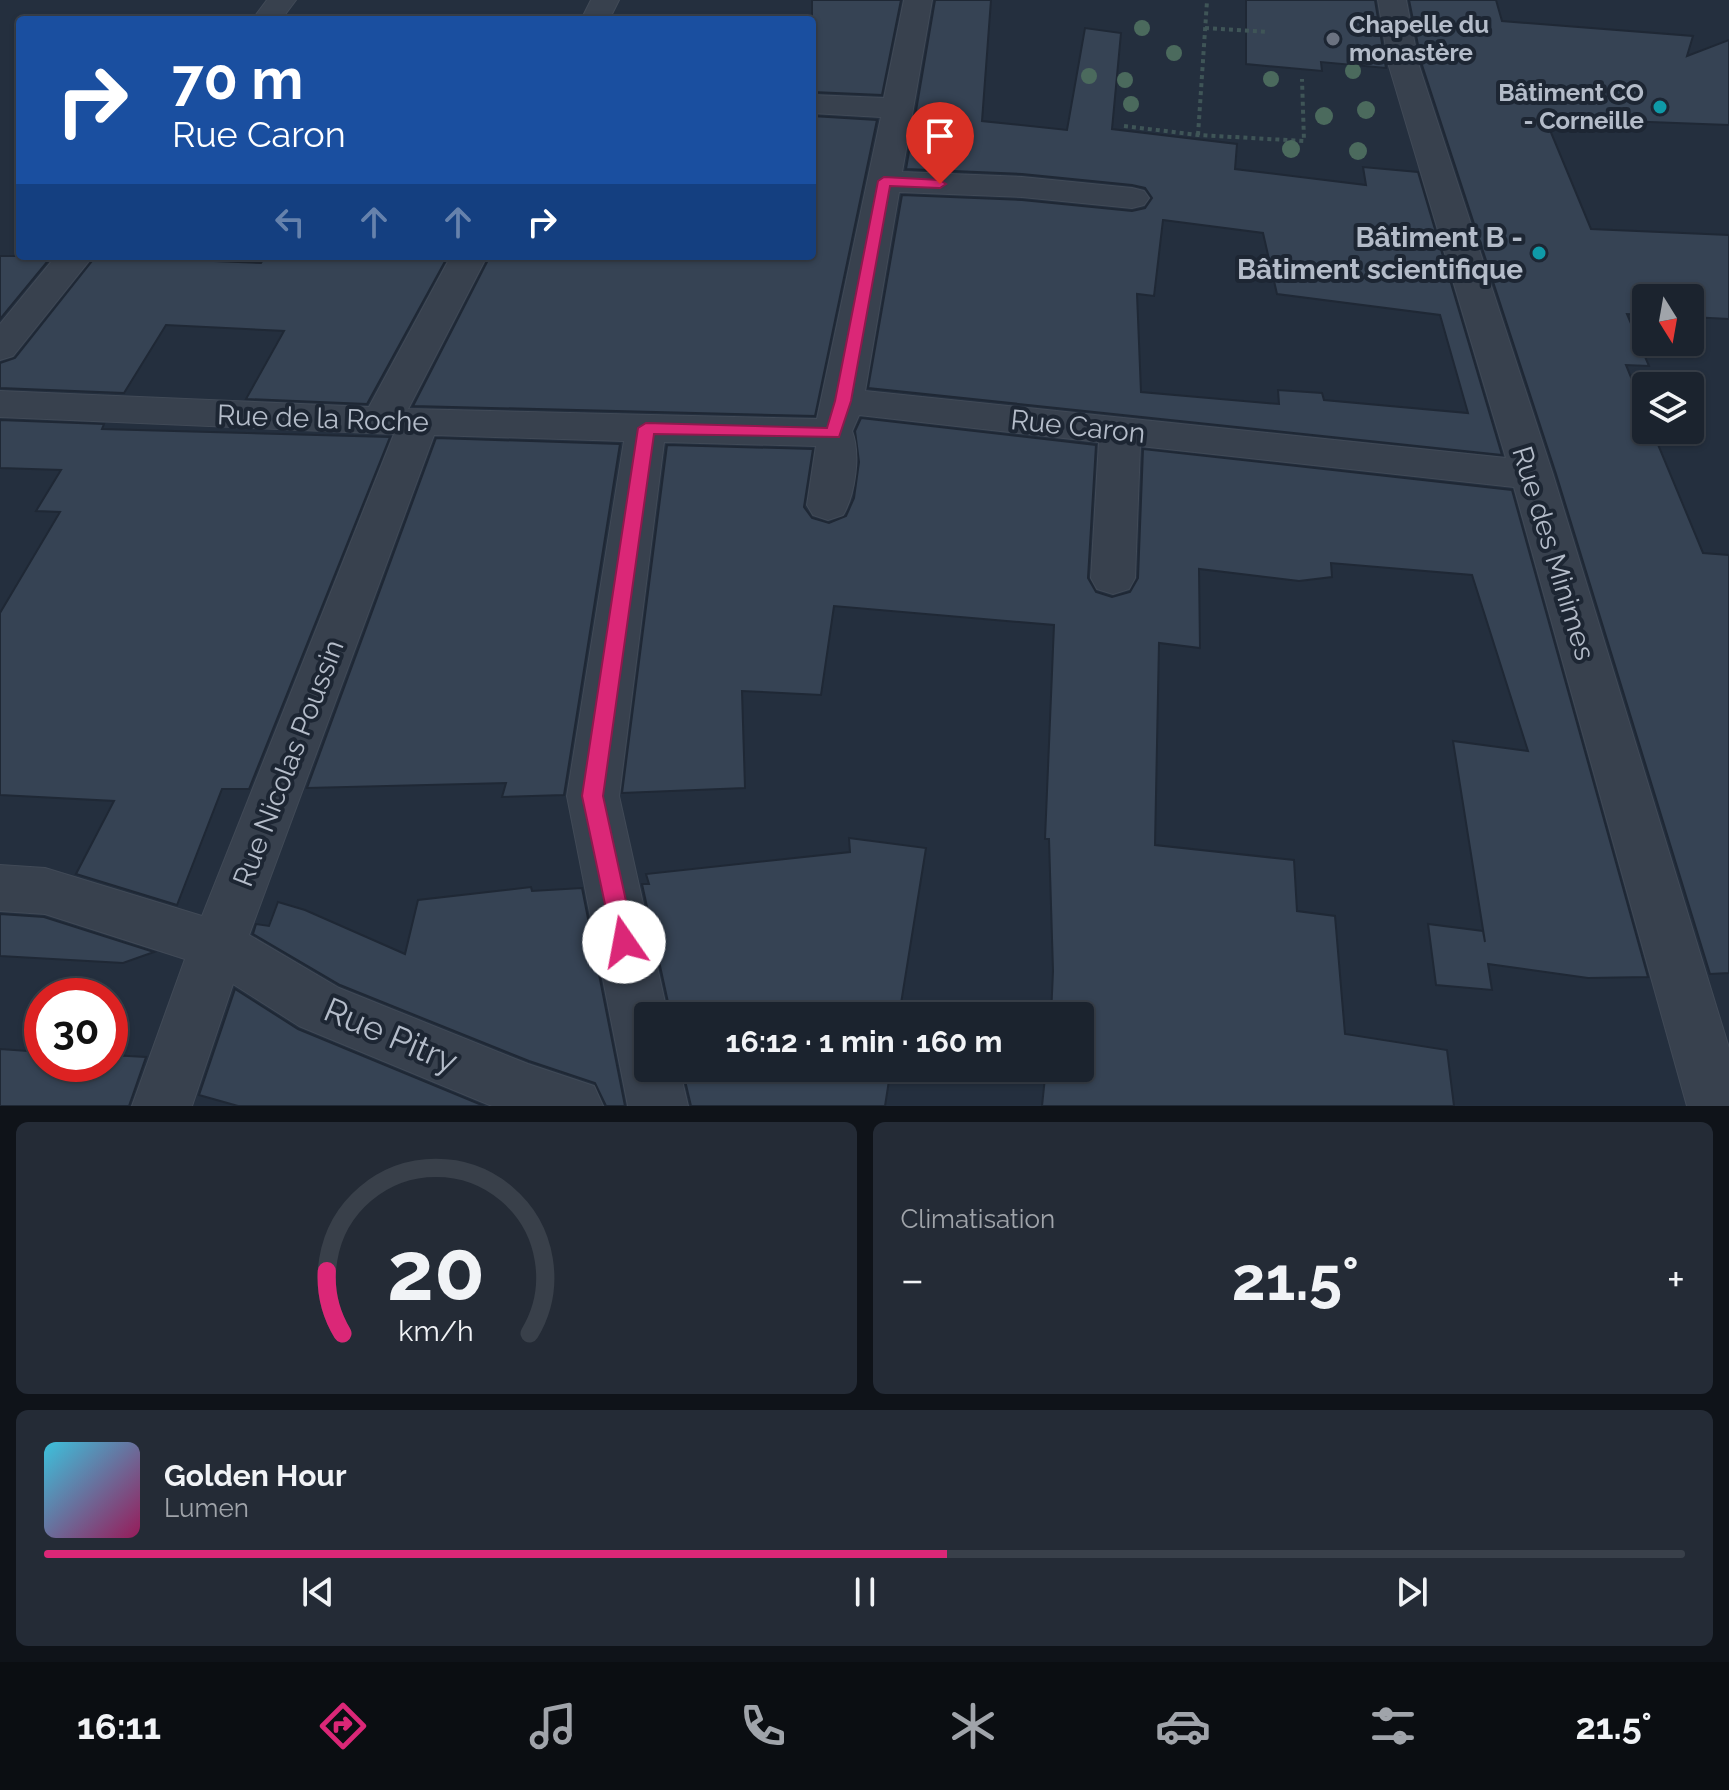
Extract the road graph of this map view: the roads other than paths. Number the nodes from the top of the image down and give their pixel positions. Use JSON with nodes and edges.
{"nodes":[{"id":1,"x":282,"y":0,"type":"edge"},
{"id":2,"x":918,"y":0,"type":"edge"},
{"id":3,"x":1392,"y":0,"type":"edge"},
{"id":4,"x":269,"y":16,"type":"edge"},
{"id":5,"x":816,"y":104,"type":"edge"},
{"id":6,"x":898,"y":108,"type":"junction"},
{"id":7,"x":884,"y":181,"type":"junction"},
{"id":8,"x":1132,"y":198,"type":"dead end"},
{"id":9,"x":72,"y":260,"type":"edge"},
{"id":10,"x":467,"y":260,"type":"edge"},
{"id":11,"x":0,"y":348,"type":"edge"},
{"id":12,"x":0,"y":404,"type":"edge"},
{"id":13,"x":838,"y":417,"type":"junction"},
{"id":14,"x":400,"y":422,"type":"junction"},
{"id":15,"x":646,"y":428,"type":"junction"},
{"id":16,"x":1120,"y":431,"type":"junction"},
{"id":17,"x":1532,"y":475,"type":"junction"},
{"id":18,"x":828,"y":505,"type":"dead end"},
{"id":19,"x":1113,"y":578,"type":"dead end"},
{"id":20,"x":0,"y":888,"type":"edge"},
{"id":21,"x":218,"y":945,"type":"junction"},
{"id":22,"x":636,"y":1002,"type":"edge"},
{"id":23,"x":653,"y":1082,"type":"edge"},
{"id":24,"x":162,"y":1106,"type":"edge"},
{"id":25,"x":573,"y":1106,"type":"edge"},
{"id":26,"x":658,"y":1106,"type":"edge"},
{"id":27,"x":1717,"y":1106,"type":"edge"}],
"edges":[{"from":1,"to":4,"type":"street"},
{"from":2,"to":6,"type":"street"},
{"from":3,"to":17,"type":"street","name":"Rue des Minimes"},
{"from":5,"to":6,"type":"street"},
{"from":6,"to":7,"type":"street"},
{"from":7,"to":8,"type":"street"},
{"from":7,"to":13,"type":"street"},
{"from":9,"to":11,"type":"street"},
{"from":10,"to":14,"type":"street","name":"Rue Nicolas Poussin"},
{"from":12,"to":14,"type":"street","name":"Rue de la Roche"},
{"from":13,"to":15,"type":"street","name":"Rue Caron"},
{"from":13,"to":16,"type":"street","name":"Rue Caron"},
{"from":13,"to":18,"type":"street"},
{"from":14,"to":15,"type":"street","name":"Rue de la Roche"},
{"from":14,"to":21,"type":"street","name":"Rue Nicolas Poussin"},
{"from":15,"to":22,"type":"street"},
{"from":16,"to":17,"type":"street","name":"Rue Caron"},
{"from":16,"to":19,"type":"street"},
{"from":17,"to":27,"type":"street","name":"Rue des Minimes"},
{"from":20,"to":21,"type":"street","name":"Rue Pitry"},
{"from":21,"to":24,"type":"street","name":"Rue Nicolas Poussin"},
{"from":21,"to":25,"type":"street","name":"Rue Pitry"},
{"from":23,"to":26,"type":"street"}]}
